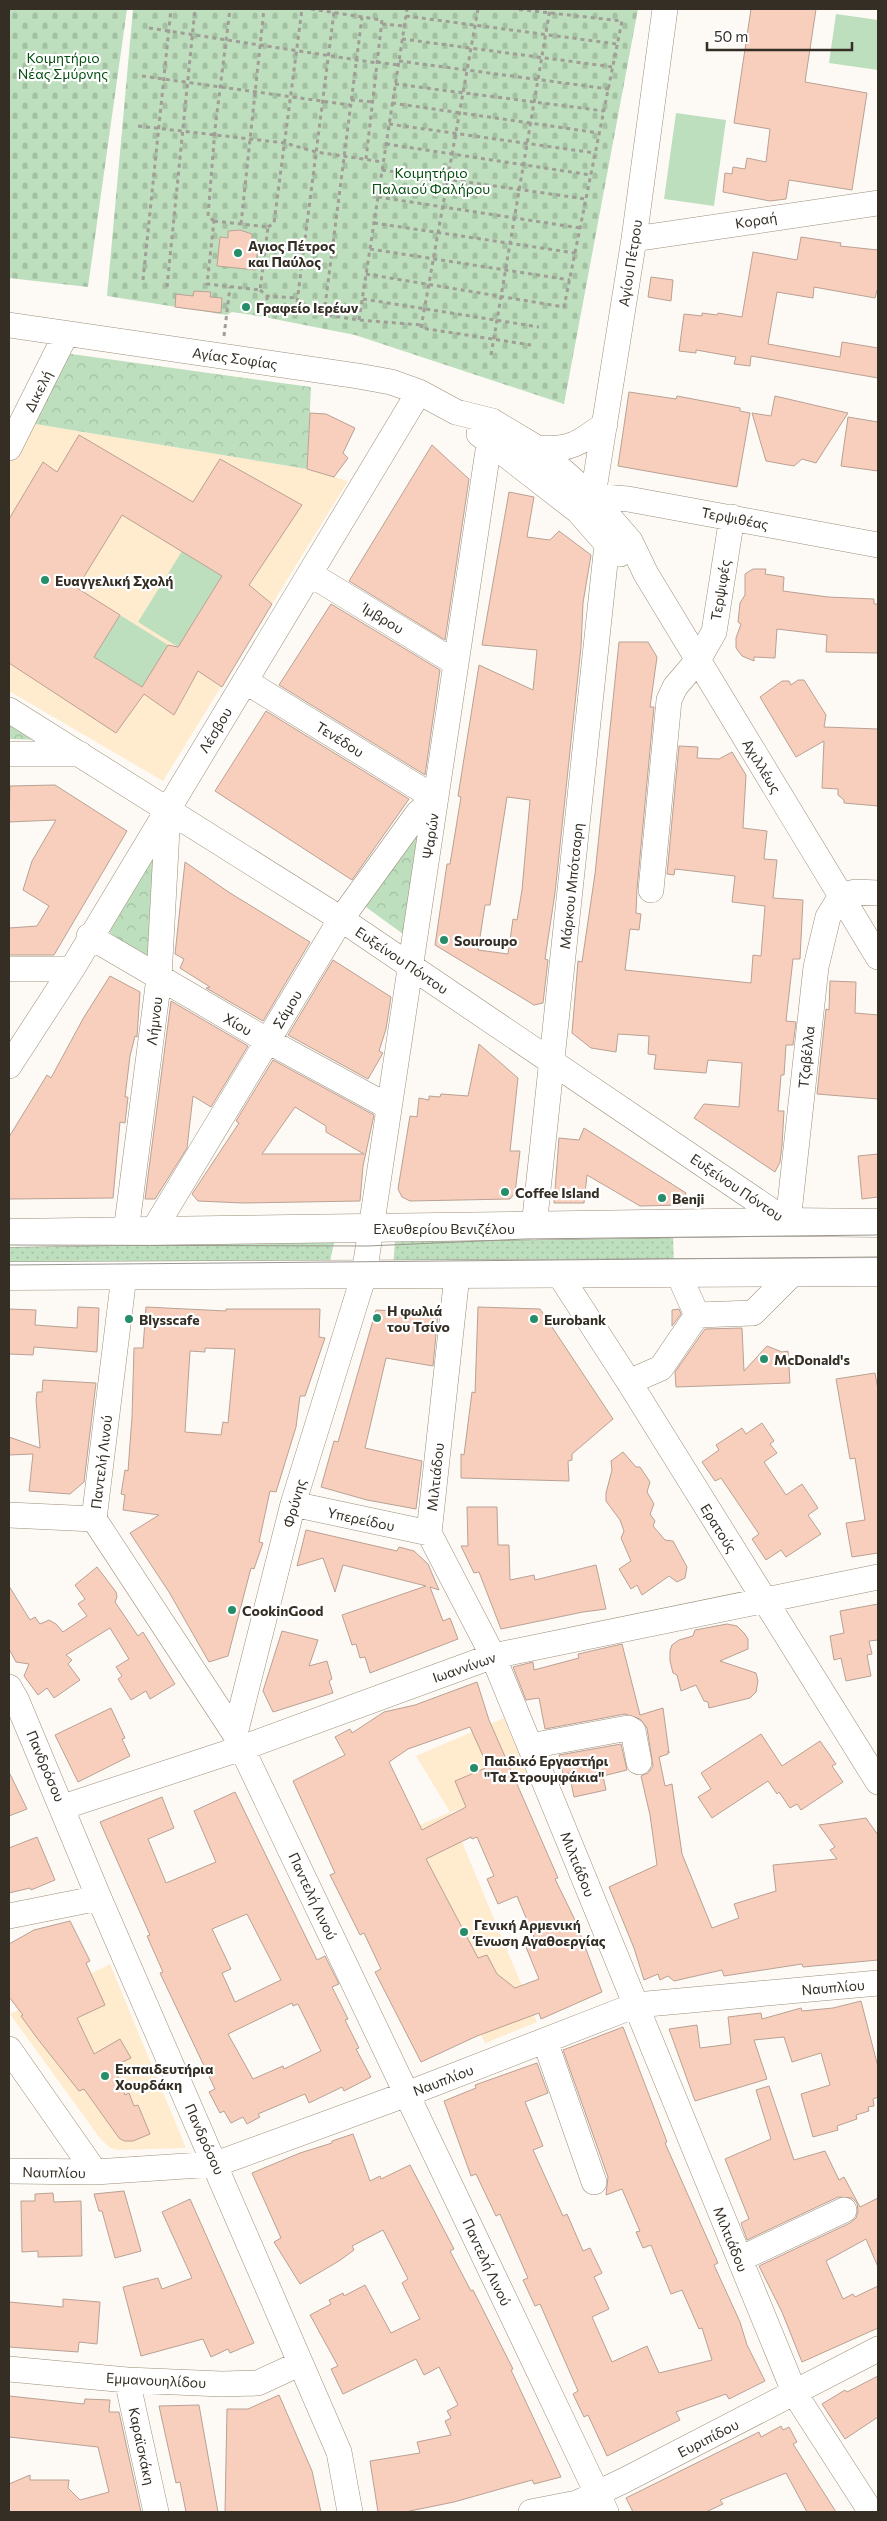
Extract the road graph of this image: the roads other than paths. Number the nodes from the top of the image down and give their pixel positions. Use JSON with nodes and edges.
{"nodes":[{"id":1,"x":665,"y":9,"type":"edge"},
{"id":2,"x":878,"y":203,"type":"edge"},
{"id":3,"x":634,"y":239,"type":"junction"},
{"id":4,"x":9,"y":325,"type":"edge"},
{"id":5,"x":66,"y":334,"type":"junction"},
{"id":6,"x":419,"y":392,"type":"junction"},
{"id":7,"x":456,"y":412,"type":"junction"},
{"id":8,"x":605,"y":424,"type":"junction"},
{"id":9,"x":490,"y":444,"type":"junction"},
{"id":10,"x":9,"y":448,"type":"edge"},
{"id":11,"x":537,"y":448,"type":"junction"},
{"id":12,"x":584,"y":504,"type":"junction"},
{"id":13,"x":732,"y":517,"type":"junction"},
{"id":14,"x":608,"y":544,"type":"junction"},
{"id":15,"x":878,"y":545,"type":"edge"},
{"id":16,"x":310,"y":574,"type":"junction"},
{"id":17,"x":646,"y":574,"type":"junction"},
{"id":18,"x":698,"y":660,"type":"junction"},
{"id":19,"x":456,"y":663,"type":"junction"},
{"id":20,"x":245,"y":681,"type":"junction"},
{"id":21,"x":9,"y":710,"type":"edge"},
{"id":22,"x":9,"y":754,"type":"edge"},
{"id":23,"x":80,"y":754,"type":"junction"},
{"id":24,"x":436,"y":798,"type":"junction"},
{"id":25,"x":168,"y":809,"type":"junction"},
{"id":26,"x":651,"y":890,"type":"dead end"},
{"id":27,"x":878,"y":893,"type":"edge"},
{"id":28,"x":841,"y":896,"type":"junction"},
{"id":29,"x":341,"y":919,"type":"junction"},
{"id":30,"x":89,"y":936,"type":"junction"},
{"id":31,"x":878,"y":957,"type":"edge"},
{"id":32,"x":410,"y":966,"type":"junction"},
{"id":33,"x":9,"y":969,"type":"edge"},
{"id":34,"x":72,"y":969,"type":"junction"},
{"id":35,"x":159,"y":978,"type":"junction"},
{"id":36,"x":268,"y":1041,"type":"junction"},
{"id":37,"x":553,"y":1062,"type":"junction"},
{"id":38,"x":9,"y":1066,"type":"edge"},
{"id":39,"x":389,"y":1107,"type":"junction"},
{"id":40,"x":788,"y":1222,"type":"junction"},
{"id":41,"x":878,"y":1222,"type":"edge"},
{"id":42,"x":534,"y":1227,"type":"junction"},
{"id":43,"x":371,"y":1228,"type":"junction"},
{"id":44,"x":140,"y":1232,"type":"junction"},
{"id":45,"x":9,"y":1233,"type":"edge"},
{"id":46,"x":793,"y":1272,"type":"junction"},
{"id":47,"x":878,"y":1272,"type":"edge"},
{"id":48,"x":678,"y":1273,"type":"junction"},
{"id":49,"x":457,"y":1274,"type":"junction"},
{"id":50,"x":559,"y":1274,"type":"junction"},
{"id":51,"x":364,"y":1275,"type":"junction"},
{"id":52,"x":9,"y":1276,"type":"edge"},
{"id":53,"x":124,"y":1276,"type":"junction"},
{"id":54,"x":697,"y":1315,"type":"junction"},
{"id":55,"x":629,"y":1382,"type":"junction"},
{"id":56,"x":293,"y":1504,"type":"junction"},
{"id":57,"x":9,"y":1515,"type":"edge"},
{"id":58,"x":94,"y":1519,"type":"junction"},
{"id":59,"x":429,"y":1534,"type":"junction"},
{"id":60,"x":878,"y":1578,"type":"edge"},
{"id":61,"x":764,"y":1599,"type":"junction"},
{"id":62,"x":493,"y":1656,"type":"junction"},
{"id":63,"x":12,"y":1697,"type":"edge"},
{"id":64,"x":239,"y":1741,"type":"junction"},
{"id":65,"x":530,"y":1746,"type":"junction"},
{"id":66,"x":639,"y":1762,"type":"dead end"},
{"id":67,"x":878,"y":1782,"type":"edge"},
{"id":68,"x":63,"y":1807,"type":"junction"},
{"id":69,"x":99,"y":1898,"type":"junction"},
{"id":70,"x":9,"y":1916,"type":"edge"},
{"id":71,"x":878,"y":1983,"type":"edge"},
{"id":72,"x":636,"y":2005,"type":"junction"},
{"id":73,"x":544,"y":2041,"type":"junction"},
{"id":74,"x":9,"y":2049,"type":"edge"},
{"id":75,"x":407,"y":2094,"type":"junction"},
{"id":76,"x":216,"y":2164,"type":"junction"},
{"id":77,"x":9,"y":2171,"type":"edge"},
{"id":78,"x":95,"y":2172,"type":"junction"},
{"id":79,"x":594,"y":2182,"type":"dead end"},
{"id":80,"x":844,"y":2210,"type":"dead end"},
{"id":81,"x":740,"y":2260,"type":"junction"},
{"id":82,"x":878,"y":2349,"type":"edge"},
{"id":83,"x":300,"y":2364,"type":"junction"},
{"id":84,"x":9,"y":2369,"type":"edge"},
{"id":85,"x":127,"y":2380,"type":"junction"},
{"id":86,"x":795,"y":2394,"type":"junction"},
{"id":87,"x":601,"y":2503,"type":"edge"},
{"id":88,"x":156,"y":2512,"type":"edge"},
{"id":89,"x":350,"y":2512,"type":"edge"},
{"id":90,"x":531,"y":2512,"type":"edge"},
{"id":91,"x":871,"y":2512,"type":"edge"}],
"edges":[{"from":1,"to":3,"type":"street","name":"Αγίου Πέτρου"},
{"from":2,"to":3,"type":"street","name":"Κοραή"},
{"from":3,"to":8,"type":"street","name":"Αγίου Πέτρου"},
{"from":4,"to":5,"type":"street","name":"Αγίας Σοφίας"},
{"from":5,"to":6,"type":"street","name":"Αγίας Σοφίας"},
{"from":5,"to":10,"type":"street","name":"Δικελή"},
{"from":6,"to":7,"type":"street","name":"Αγίας Σοφίας"},
{"from":6,"to":16,"type":"street","name":"Λέσβου"},
{"from":7,"to":9,"type":"street","name":"Αγίας Σοφίας"},
{"from":7,"to":11,"type":"street","name":"Αγίας Σοφίας"},
{"from":8,"to":11,"type":"street"},
{"from":8,"to":12,"type":"street","name":"Αγίου Πέτρου"},
{"from":9,"to":12,"type":"street","name":"Αγίας Σοφίας"},
{"from":9,"to":19,"type":"street","name":"Ψαρών"},
{"from":11,"to":12,"type":"street","name":"Αγίας Σοφίας"},
{"from":12,"to":13,"type":"street","name":"Τερψιθέας"},
{"from":12,"to":14,"type":"street","name":"Αχιλλέως"},
{"from":12,"to":17,"type":"street","name":"Αχιλλέως"},
{"from":13,"to":15,"type":"street","name":"Τερψιθέας"},
{"from":13,"to":18,"type":"street","name":"Τερψιφές"},
{"from":14,"to":17,"type":"street","name":"Αχιλλέως"},
{"from":14,"to":37,"type":"street","name":"Μάρκου Μπότσαρη"},
{"from":16,"to":19,"type":"street","name":"Ίμβρου"},
{"from":16,"to":20,"type":"street","name":"Λέσβου"},
{"from":17,"to":18,"type":"street","name":"Αχιλλέως"},
{"from":18,"to":26,"type":"street","name":"Τερψιφές"},
{"from":18,"to":28,"type":"street","name":"Αχιλλέως"},
{"from":19,"to":24,"type":"street","name":"Ψαρών"},
{"from":20,"to":24,"type":"street","name":"Τενέδου"},
{"from":20,"to":25,"type":"street","name":"Λέσβου"},
{"from":21,"to":23,"type":"street","name":"Ευξείνου Πόντου"},
{"from":22,"to":23,"type":"street"},
{"from":23,"to":25,"type":"street","name":"Ευξείνου Πόντου"},
{"from":24,"to":29,"type":"street","name":"Σάμου"},
{"from":24,"to":32,"type":"street","name":"Ψαρών"},
{"from":25,"to":29,"type":"street","name":"Ευξείνου Πόντου"},
{"from":25,"to":30,"type":"street","name":"Λέσβου"},
{"from":25,"to":35,"type":"street","name":"Λήμνου"},
{"from":27,"to":28,"type":"street"},
{"from":28,"to":31,"type":"street","name":"Αχιλλέως"},
{"from":28,"to":40,"type":"street","name":"Τζαβέλλα"},
{"from":29,"to":32,"type":"street","name":"Ευξείνου Πόντου"},
{"from":29,"to":36,"type":"street","name":"Σάμου"},
{"from":30,"to":34,"type":"street","name":"Λέσβου"},
{"from":30,"to":35,"type":"street","name":"Χίου"},
{"from":32,"to":37,"type":"street","name":"Ευξείνου Πόντου"},
{"from":32,"to":39,"type":"street","name":"Ψαρών"},
{"from":33,"to":34,"type":"street"},
{"from":34,"to":38,"type":"street","name":"Λέσβου"},
{"from":35,"to":36,"type":"street","name":"Χίου"},
{"from":35,"to":44,"type":"street","name":"Λήμνου"},
{"from":36,"to":39,"type":"street","name":"Χίου"},
{"from":36,"to":44,"type":"street","name":"Σάμου"},
{"from":37,"to":40,"type":"street","name":"Ευξείνου Πόντου"},
{"from":37,"to":42,"type":"street","name":"Μάρκου Μπότσαρη"},
{"from":39,"to":43,"type":"street","name":"Ψαρών"},
{"from":40,"to":41,"type":"main road","name":"Ελευθερίου Βενιζέλου"},
{"from":40,"to":42,"type":"main road","name":"Ελευθερίου Βενιζέλου"},
{"from":42,"to":43,"type":"main road","name":"Ελευθερίου Βενιζέλου"},
{"from":43,"to":44,"type":"main road","name":"Ελευθερίου Βενιζέλου"},
{"from":43,"to":51,"type":"street","name":"Φρύνης"},
{"from":44,"to":45,"type":"main road","name":"Ελευθερίου Βενιζέλου"},
{"from":46,"to":47,"type":"main road"},
{"from":46,"to":48,"type":"main road"},
{"from":46,"to":54,"type":"street"},
{"from":48,"to":50,"type":"main road"},
{"from":48,"to":54,"type":"street"},
{"from":49,"to":50,"type":"main road"},
{"from":49,"to":51,"type":"main road"},
{"from":49,"to":59,"type":"street","name":"Μιλτιάδου"},
{"from":50,"to":55,"type":"street","name":"Ερατούς"},
{"from":51,"to":53,"type":"main road"},
{"from":51,"to":56,"type":"street","name":"Φρύνης"},
{"from":52,"to":53,"type":"main road"},
{"from":53,"to":58,"type":"street","name":"Παντελή Λινού"},
{"from":54,"to":55,"type":"street"},
{"from":55,"to":61,"type":"street","name":"Ερατούς"},
{"from":56,"to":59,"type":"street","name":"Υπερείδου"},
{"from":56,"to":64,"type":"street","name":"Φρύνης"},
{"from":57,"to":58,"type":"street"},
{"from":58,"to":64,"type":"street","name":"Παντελή Λινού"},
{"from":59,"to":62,"type":"street","name":"Μιλτιάδου"},
{"from":60,"to":61,"type":"street","name":"Ιωαννίνων"},
{"from":61,"to":62,"type":"street","name":"Ιωαννίνων"},
{"from":61,"to":67,"type":"street","name":"Ερατούς"},
{"from":62,"to":64,"type":"street","name":"Ιωαννίνων"},
{"from":62,"to":65,"type":"street","name":"Μιλτιάδου"},
{"from":63,"to":68,"type":"street","name":"Πανδρόσου"},
{"from":64,"to":68,"type":"street","name":"Ιωαννίνων"},
{"from":64,"to":75,"type":"street","name":"Παντελή Λινού"},
{"from":65,"to":66,"type":"street"},
{"from":65,"to":72,"type":"street","name":"Μιλτιάδου"},
{"from":68,"to":69,"type":"street","name":"Πανδρόσου"},
{"from":69,"to":70,"type":"street"},
{"from":69,"to":76,"type":"street","name":"Πανδρόσου"},
{"from":71,"to":72,"type":"street","name":"Ναυπλίου"},
{"from":72,"to":73,"type":"street","name":"Ναυπλίου"},
{"from":72,"to":81,"type":"street","name":"Μιλτιάδου"},
{"from":73,"to":75,"type":"street","name":"Ναυπλίου"},
{"from":73,"to":79,"type":"street"},
{"from":74,"to":78,"type":"street"},
{"from":75,"to":76,"type":"street","name":"Ναυπλίου"},
{"from":75,"to":87,"type":"street","name":"Παντελή Λινού"},
{"from":76,"to":78,"type":"street","name":"Ναυπλίου"},
{"from":76,"to":83,"type":"street","name":"Πανδρόσου"},
{"from":77,"to":78,"type":"street","name":"Ναυπλίου"},
{"from":80,"to":81,"type":"street"},
{"from":81,"to":86,"type":"street","name":"Μιλτιάδου"},
{"from":82,"to":86,"type":"street","name":"Ευριπίδου"},
{"from":83,"to":85,"type":"street","name":"Εμμανουηλίδου"},
{"from":83,"to":89,"type":"street","name":"Πανδρόσου"},
{"from":84,"to":85,"type":"street","name":"Εμμανουηλίδου"},
{"from":85,"to":88,"type":"street","name":"Καραϊσκάκη"},
{"from":86,"to":87,"type":"street","name":"Ευριπίδου"},
{"from":86,"to":91,"type":"street","name":"Μιλτιάδου"},
{"from":87,"to":90,"type":"street","name":"Ευριπίδου"}]}
